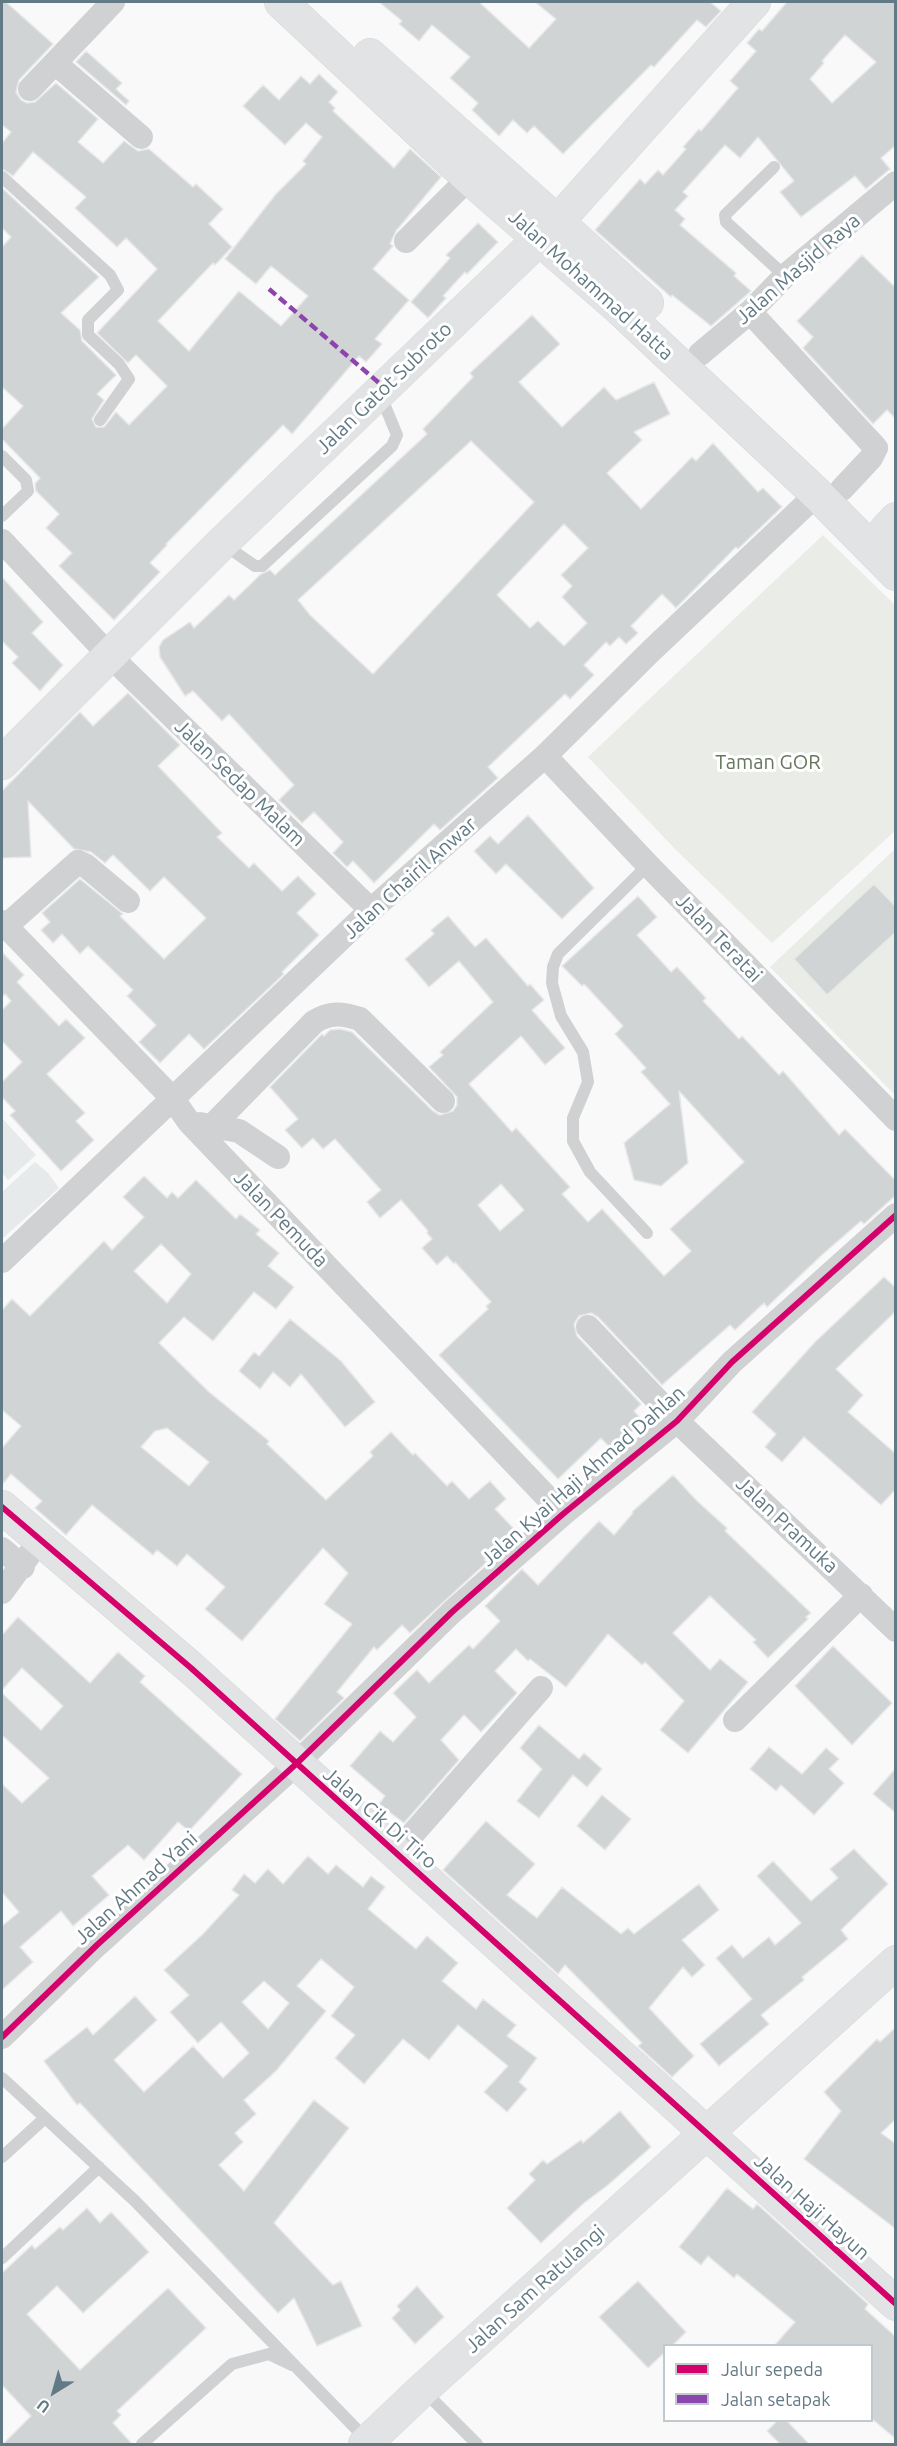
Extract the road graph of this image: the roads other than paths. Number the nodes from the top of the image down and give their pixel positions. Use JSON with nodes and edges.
{"nodes":[{"id":1,"x":113,"y":2,"type":"edge"},
{"id":2,"x":281,"y":2,"type":"edge"},
{"id":3,"x":311,"y":2,"type":"edge"},
{"id":4,"x":754,"y":2,"type":"edge"},
{"id":5,"x":55,"y":63,"type":"junction"},
{"id":6,"x":30,"y":89,"type":"dead end"},
{"id":7,"x":141,"y":136,"type":"dead end"},
{"id":8,"x":774,"y":167,"type":"dead end"},
{"id":9,"x":2,"y":177,"type":"edge"},
{"id":10,"x":469,"y":178,"type":"junction"},
{"id":11,"x":896,"y":183,"type":"edge"},
{"id":12,"x":549,"y":229,"type":"junction"},
{"id":13,"x":406,"y":241,"type":"dead end"},
{"id":14,"x":785,"y":276,"type":"junction"},
{"id":15,"x":750,"y":312,"type":"junction"},
{"id":16,"x":700,"y":354,"type":"junction"},
{"id":17,"x":380,"y":393,"type":"junction"},
{"id":18,"x":100,"y":420,"type":"dead end"},
{"id":19,"x":2,"y":456,"type":"edge"},
{"id":20,"x":830,"y":491,"type":"junction"},
{"id":21,"x":2,"y":516,"type":"edge"},
{"id":22,"x":892,"y":531,"type":"edge"},
{"id":23,"x":2,"y":542,"type":"edge"},
{"id":24,"x":222,"y":543,"type":"junction"},
{"id":25,"x":896,"y":574,"type":"edge"},
{"id":26,"x":109,"y":655,"type":"junction"},
{"id":27,"x":545,"y":756,"type":"junction"},
{"id":28,"x":2,"y":763,"type":"edge"},
{"id":29,"x":648,"y":865,"type":"junction"},
{"id":30,"x":128,"y":902,"type":"dead end"},
{"id":31,"x":372,"y":910,"type":"junction"},
{"id":32,"x":4,"y":924,"type":"edge"},
{"id":33,"x":173,"y":1098,"type":"junction"},
{"id":34,"x":443,"y":1101,"type":"dead end"},
{"id":35,"x":896,"y":1119,"type":"edge"},
{"id":36,"x":200,"y":1124,"type":"junction"},
{"id":37,"x":278,"y":1157,"type":"dead end"},
{"id":38,"x":896,"y":1215,"type":"edge"},
{"id":39,"x":647,"y":1233,"type":"dead end"},
{"id":40,"x":2,"y":1261,"type":"edge"},
{"id":41,"x":588,"y":1327,"type":"dead end"},
{"id":42,"x":677,"y":1421,"type":"junction"},
{"id":43,"x":2,"y":1507,"type":"edge"},
{"id":44,"x":563,"y":1514,"type":"junction"},
{"id":45,"x":40,"y":1540,"type":"junction"},
{"id":46,"x":2,"y":1549,"type":"edge"},
{"id":47,"x":22,"y":1567,"type":"junction"},
{"id":48,"x":2,"y":1592,"type":"edge"},
{"id":49,"x":861,"y":1595,"type":"junction"},
{"id":50,"x":896,"y":1630,"type":"edge"},
{"id":51,"x":541,"y":1688,"type":"dead end"},
{"id":52,"x":735,"y":1720,"type":"dead end"},
{"id":53,"x":295,"y":1765,"type":"junction"},
{"id":54,"x":396,"y":1853,"type":"junction"},
{"id":55,"x":896,"y":1962,"type":"edge"},
{"id":56,"x":2,"y":2037,"type":"edge"},
{"id":57,"x":2,"y":2078,"type":"edge"},
{"id":58,"x":45,"y":2118,"type":"junction"},
{"id":59,"x":706,"y":2135,"type":"junction"},
{"id":60,"x":2,"y":2157,"type":"edge"},
{"id":61,"x":99,"y":2167,"type":"junction"},
{"id":62,"x":2,"y":2258,"type":"edge"},
{"id":63,"x":896,"y":2304,"type":"edge"},
{"id":64,"x":302,"y":2370,"type":"junction"},
{"id":65,"x":422,"y":2390,"type":"junction"},
{"id":66,"x":367,"y":2443,"type":"edge"},
{"id":67,"x":142,"y":2445,"type":"edge"},
{"id":68,"x":477,"y":2445,"type":"edge"}],
"edges":[{"from":1,"to":5,"type":"street"},
{"from":2,"to":10,"type":"main road","name":"Jalan Mohammad Hatta"},
{"from":3,"to":12,"type":"main road","name":"Jalan Mohammad Hatta"},
{"from":4,"to":12,"type":"main road","name":"Jalan Gatot Subroto"},
{"from":5,"to":6,"type":"street"},
{"from":5,"to":7,"type":"street"},
{"from":8,"to":14,"type":"lane"},
{"from":9,"to":18,"type":"lane"},
{"from":10,"to":12,"type":"main road","name":"Jalan Mohammad Hatta"},
{"from":10,"to":13,"type":"street"},
{"from":11,"to":14,"type":"street","name":"Jalan Masjid Raya"},
{"from":12,"to":16,"type":"main road","name":"Jalan Mohammad Hatta"},
{"from":12,"to":17,"type":"main road","name":"Jalan Gatot Subroto"},
{"from":12,"to":20,"type":"main road","name":"Jalan Mohammad Hatta"},
{"from":14,"to":15,"type":"street","name":"Jalan Masjid Raya"},
{"from":15,"to":16,"type":"street","name":"Jalan Masjid Raya"},
{"from":15,"to":20,"type":"street","name":"Jalan Chairil Anwar"},
{"from":16,"to":20,"type":"main road","name":"Jalan Mohammad Hatta"},
{"from":17,"to":24,"type":"main road","name":"Jalan Gatot Subroto"},
{"from":17,"to":24,"type":"lane"},
{"from":19,"to":21,"type":"lane"},
{"from":20,"to":22,"type":"main road","name":"Jalan Mohammad Hatta"},
{"from":20,"to":25,"type":"main road","name":"Jalan Mohammad Hatta"},
{"from":20,"to":27,"type":"street","name":"Jalan Chairil Anwar"},
{"from":23,"to":26,"type":"street","name":"Jalan Sedap Malam"},
{"from":24,"to":26,"type":"main road","name":"Jalan Gatot Subroto"},
{"from":26,"to":28,"type":"main road","name":"Jalan Gatot Subroto"},
{"from":26,"to":31,"type":"street","name":"Jalan Sedap Malam"},
{"from":27,"to":29,"type":"street","name":"Jalan Teratai"},
{"from":27,"to":31,"type":"street","name":"Jalan Chairil Anwar"},
{"from":29,"to":35,"type":"street","name":"Jalan Teratai"},
{"from":29,"to":39,"type":"lane"},
{"from":30,"to":32,"type":"street"},
{"from":31,"to":33,"type":"street","name":"Jalan Chairil Anwar"},
{"from":32,"to":33,"type":"street","name":"Jalan Pemuda"},
{"from":33,"to":36,"type":"street","name":"Jalan Pemuda"},
{"from":33,"to":40,"type":"street","name":"Jalan Chairil Anwar"},
{"from":34,"to":36,"type":"street"},
{"from":36,"to":37,"type":"street"},
{"from":36,"to":44,"type":"street","name":"Jalan Pemuda"},
{"from":38,"to":42,"type":"street","name":"Jalan Kyai Haji Ahmad Dahlan"},
{"from":41,"to":42,"type":"street","name":"Jalan Pramuka"},
{"from":42,"to":44,"type":"street","name":"Jalan Kyai Haji Ahmad Dahlan"},
{"from":42,"to":49,"type":"street","name":"Jalan Pramuka"},
{"from":43,"to":45,"type":"main road","name":"Jalan Cik Di Tiro"},
{"from":44,"to":53,"type":"street","name":"Jalan Kyai Haji Ahmad Dahlan"},
{"from":45,"to":47,"type":"street"},
{"from":45,"to":53,"type":"main road","name":"Jalan Cik Di Tiro"},
{"from":46,"to":47,"type":"street"},
{"from":47,"to":48,"type":"street"},
{"from":49,"to":50,"type":"street","name":"Jalan Pramuka"},
{"from":49,"to":52,"type":"street"},
{"from":51,"to":54,"type":"street"},
{"from":53,"to":54,"type":"main road","name":"Jalan Cik Di Tiro"},
{"from":53,"to":56,"type":"street","name":"Jalan Ahmad Yani"},
{"from":54,"to":59,"type":"main road","name":"Jalan Cik Di Tiro"},
{"from":55,"to":59,"type":"main road","name":"Jalan Sam Ratulangi"},
{"from":57,"to":58,"type":"lane"},
{"from":58,"to":60,"type":"lane"},
{"from":58,"to":61,"type":"lane"},
{"from":59,"to":63,"type":"main road","name":"Jalan Haji Hayun"},
{"from":59,"to":65,"type":"main road","name":"Jalan Sam Ratulangi"},
{"from":61,"to":62,"type":"lane"},
{"from":61,"to":64,"type":"lane"},
{"from":64,"to":66,"type":"lane"},
{"from":64,"to":67,"type":"lane"},
{"from":65,"to":66,"type":"main road","name":"Jalan Sam Ratulangi"},
{"from":65,"to":68,"type":"lane"}]}
